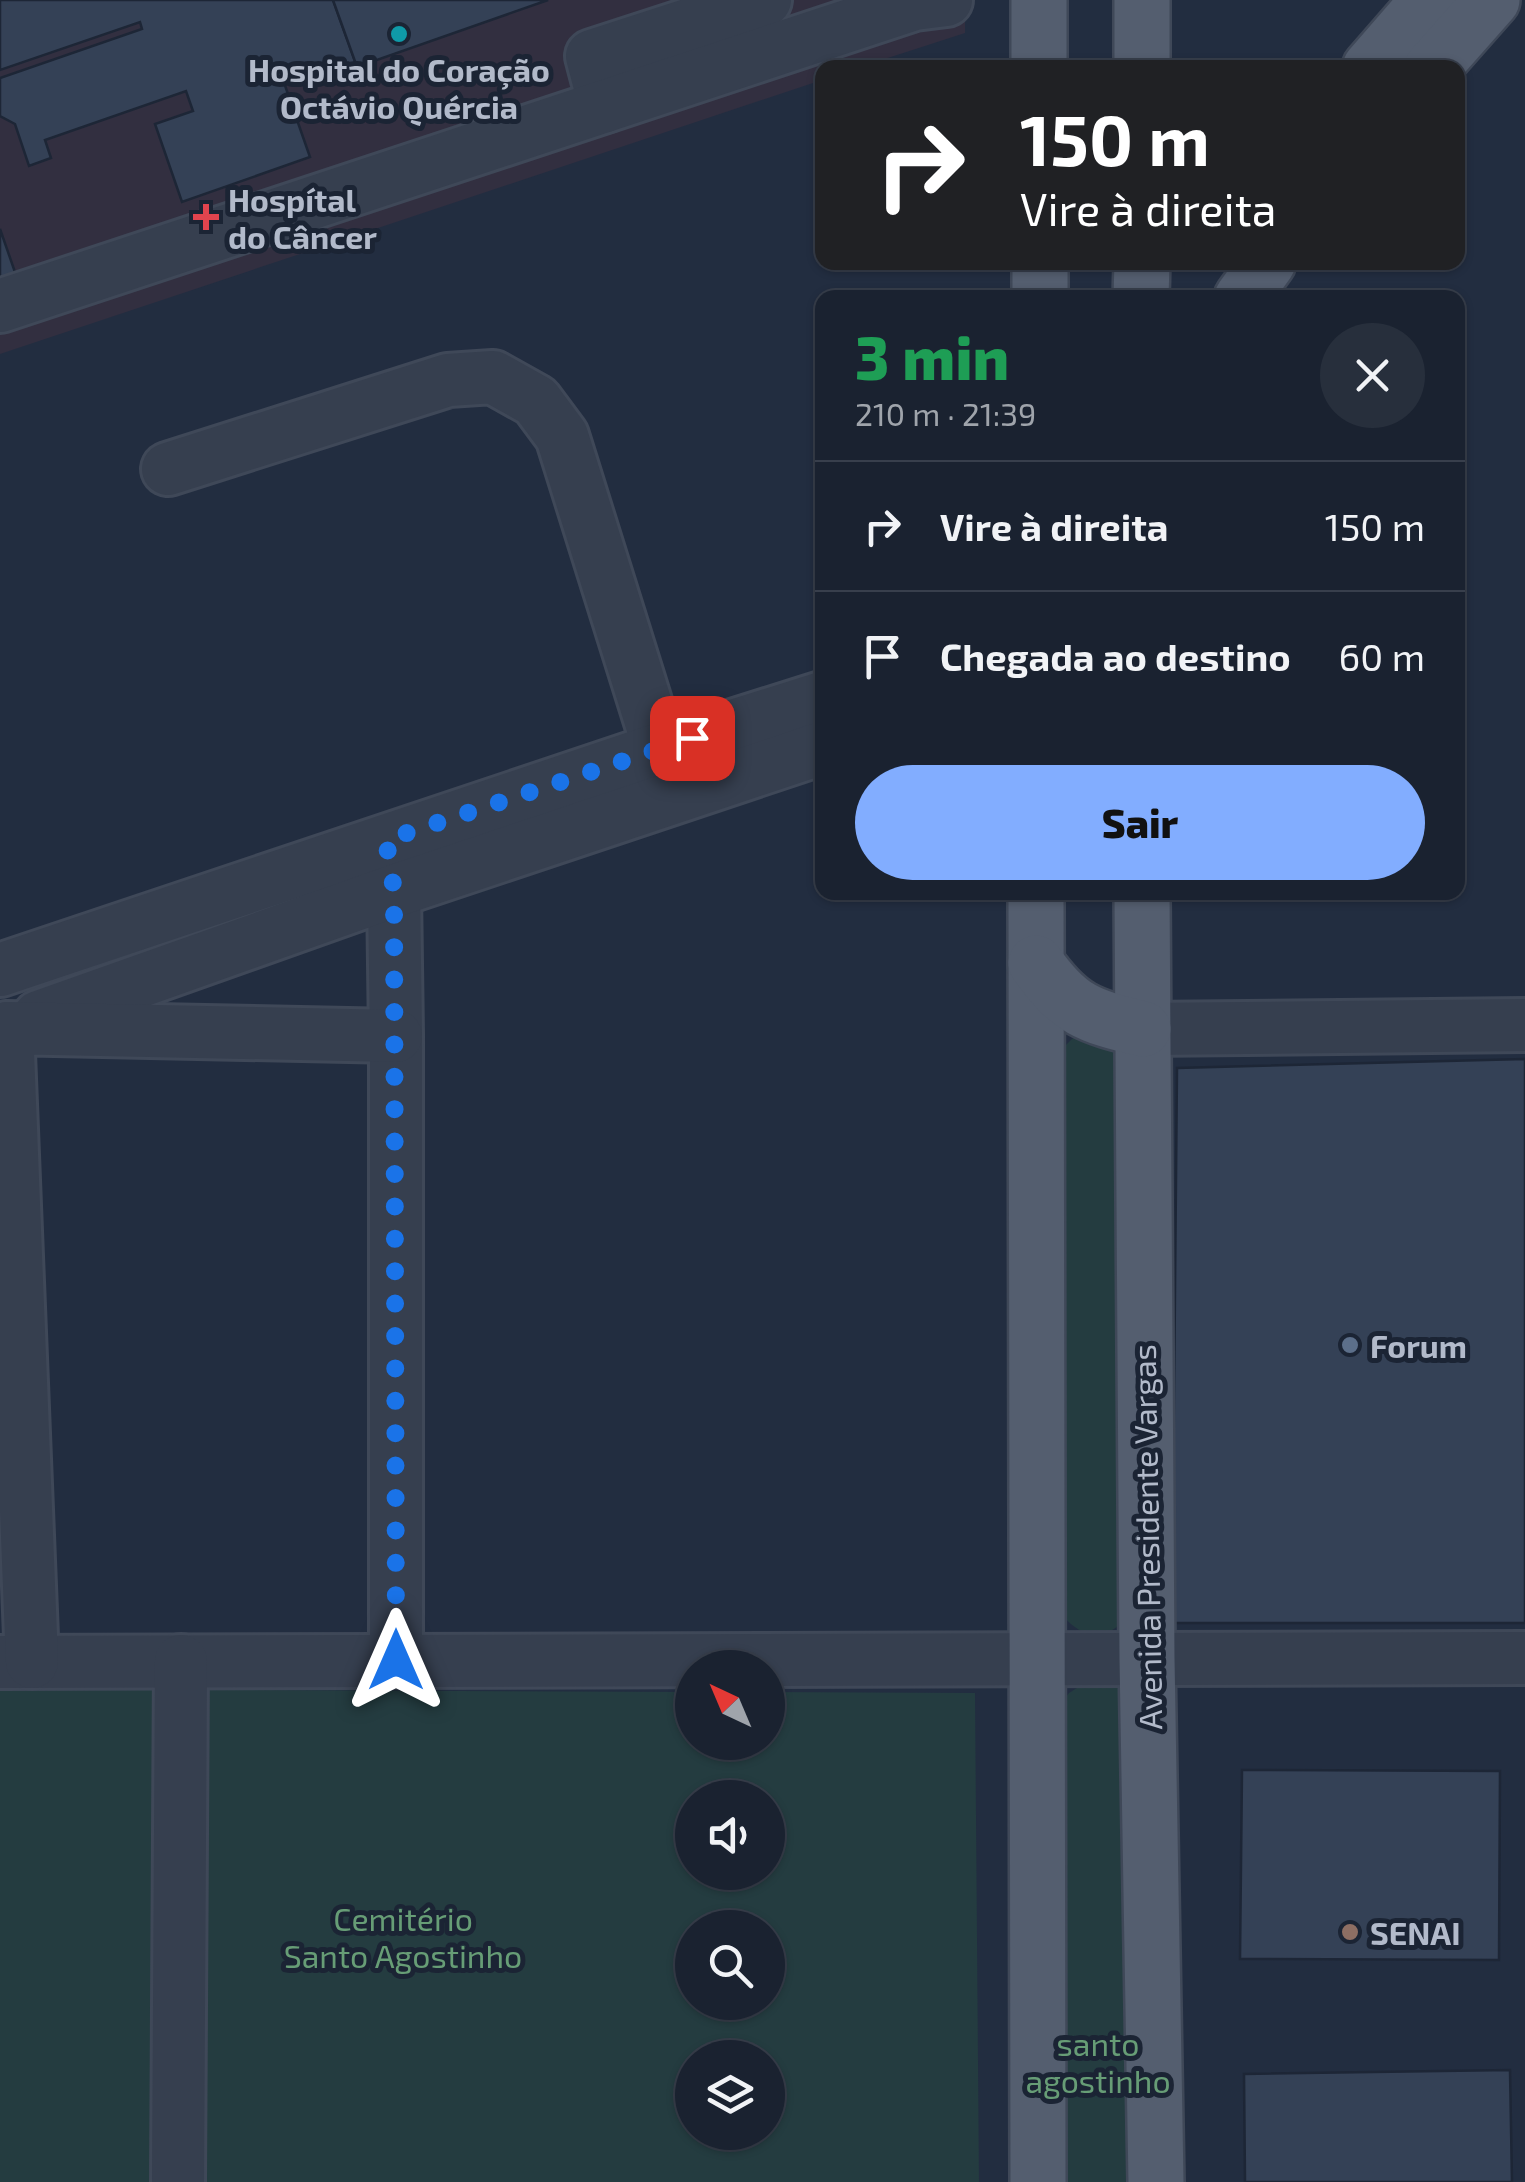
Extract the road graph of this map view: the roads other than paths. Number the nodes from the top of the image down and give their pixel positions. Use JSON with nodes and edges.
{"nodes":[{"id":1,"x":765,"y":0,"type":"edge"},
{"id":2,"x":946,"y":0,"type":"edge"},
{"id":3,"x":1039,"y":0,"type":"edge"},
{"id":4,"x":1142,"y":0,"type":"edge"},
{"id":5,"x":1429,"y":0,"type":"edge"},
{"id":6,"x":1492,"y":0,"type":"edge"},
{"id":7,"x":855,"y":11,"type":"edge"},
{"id":8,"x":1039,"y":60,"type":"edge"},
{"id":9,"x":1142,"y":60,"type":"edge"},
{"id":10,"x":1377,"y":60,"type":"edge"},
{"id":11,"x":1439,"y":60,"type":"edge"},
{"id":12,"x":605,"y":106,"type":"junction"},
{"id":13,"x":0,"y":306,"type":"edge"},
{"id":14,"x":168,"y":469,"type":"dead end"},
{"id":15,"x":815,"y":700,"type":"edge"},
{"id":16,"x":660,"y":748,"type":"junction"},
{"id":17,"x":815,"y":750,"type":"edge"},
{"id":18,"x":675,"y":798,"type":"junction"},
{"id":19,"x":386,"y":840,"type":"junction"},
{"id":20,"x":394,"y":890,"type":"junction"},
{"id":21,"x":1036,"y":900,"type":"edge"},
{"id":22,"x":1142,"y":900,"type":"edge"},
{"id":23,"x":1036,"y":962,"type":"junction"},
{"id":24,"x":0,"y":970,"type":"edge"},
{"id":25,"x":1525,"y":1025,"type":"edge"},
{"id":26,"x":1143,"y":1029,"type":"junction"},
{"id":27,"x":4,"y":1030,"type":"edge"},
{"id":28,"x":396,"y":1036,"type":"junction"},
{"id":29,"x":1038,"y":1658,"type":"junction"},
{"id":30,"x":1147,"y":1658,"type":"junction"},
{"id":31,"x":1525,"y":1658,"type":"edge"},
{"id":32,"x":396,"y":1660,"type":"junction"},
{"id":33,"x":181,"y":1661,"type":"junction"},
{"id":34,"x":16,"y":1662,"type":"edge"},
{"id":35,"x":178,"y":2182,"type":"edge"},
{"id":36,"x":1038,"y":2182,"type":"edge"},
{"id":37,"x":1156,"y":2182,"type":"edge"}],
"edges":[{"from":1,"to":12,"type":"street"},
{"from":2,"to":7,"type":"street"},
{"from":3,"to":8,"type":"main road"},
{"from":4,"to":9,"type":"main road"},
{"from":5,"to":10,"type":"main road"},
{"from":6,"to":11,"type":"main road"},
{"from":7,"to":12,"type":"street"},
{"from":12,"to":13,"type":"street"},
{"from":14,"to":16,"type":"street"},
{"from":15,"to":16,"type":"street"},
{"from":16,"to":18,"type":"street"},
{"from":16,"to":19,"type":"street"},
{"from":17,"to":18,"type":"street"},
{"from":18,"to":20,"type":"street"},
{"from":19,"to":20,"type":"street"},
{"from":19,"to":24,"type":"street"},
{"from":20,"to":27,"type":"street"},
{"from":20,"to":28,"type":"street"},
{"from":21,"to":23,"type":"main road"},
{"from":22,"to":26,"type":"main road","name":"Avenida Presidente Vargas"},
{"from":23,"to":26,"type":"main road"},
{"from":23,"to":29,"type":"main road"},
{"from":25,"to":26,"type":"street"},
{"from":26,"to":30,"type":"main road","name":"Avenida Presidente Vargas"},
{"from":27,"to":28,"type":"street"},
{"from":27,"to":34,"type":"street"},
{"from":28,"to":32,"type":"street"},
{"from":29,"to":30,"type":"street"},
{"from":29,"to":32,"type":"street"},
{"from":29,"to":36,"type":"main road"},
{"from":30,"to":31,"type":"street"},
{"from":30,"to":37,"type":"main road","name":"Avenida Presidente Vargas"},
{"from":32,"to":33,"type":"street"},
{"from":33,"to":34,"type":"street"},
{"from":33,"to":35,"type":"street"}]}
